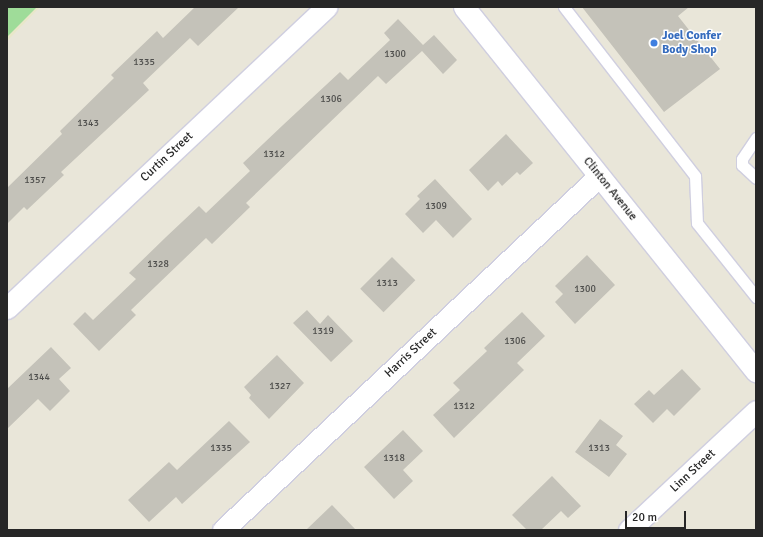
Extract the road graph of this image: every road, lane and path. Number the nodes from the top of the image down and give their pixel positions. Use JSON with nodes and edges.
{"nodes":[{"id":1,"x":326,"y":7,"type":"edge"},
{"id":2,"x":464,"y":7,"type":"edge"},
{"id":3,"x":564,"y":7,"type":"edge"},
{"id":4,"x":756,"y":138,"type":"edge"},
{"id":5,"x":599,"y":176,"type":"junction"},
{"id":6,"x":756,"y":178,"type":"edge"},
{"id":7,"x":756,"y":297,"type":"edge"},
{"id":8,"x":7,"y":308,"type":"edge"},
{"id":9,"x":755,"y":368,"type":"edge"},
{"id":10,"x":756,"y":412,"type":"edge"},
{"id":11,"x":224,"y":530,"type":"edge"},
{"id":12,"x":629,"y":530,"type":"edge"}],
"edges":[{"from":1,"to":8,"type":"street","name":"Curtin Street"},
{"from":2,"to":5,"type":"street","name":"Clinton Avenue"},
{"from":3,"to":7,"type":"lane"},
{"from":4,"to":6,"type":"lane"},
{"from":5,"to":9,"type":"street","name":"Clinton Avenue"},
{"from":5,"to":11,"type":"street","name":"Harris Street"},
{"from":10,"to":12,"type":"street","name":"Linn Street"}]}
